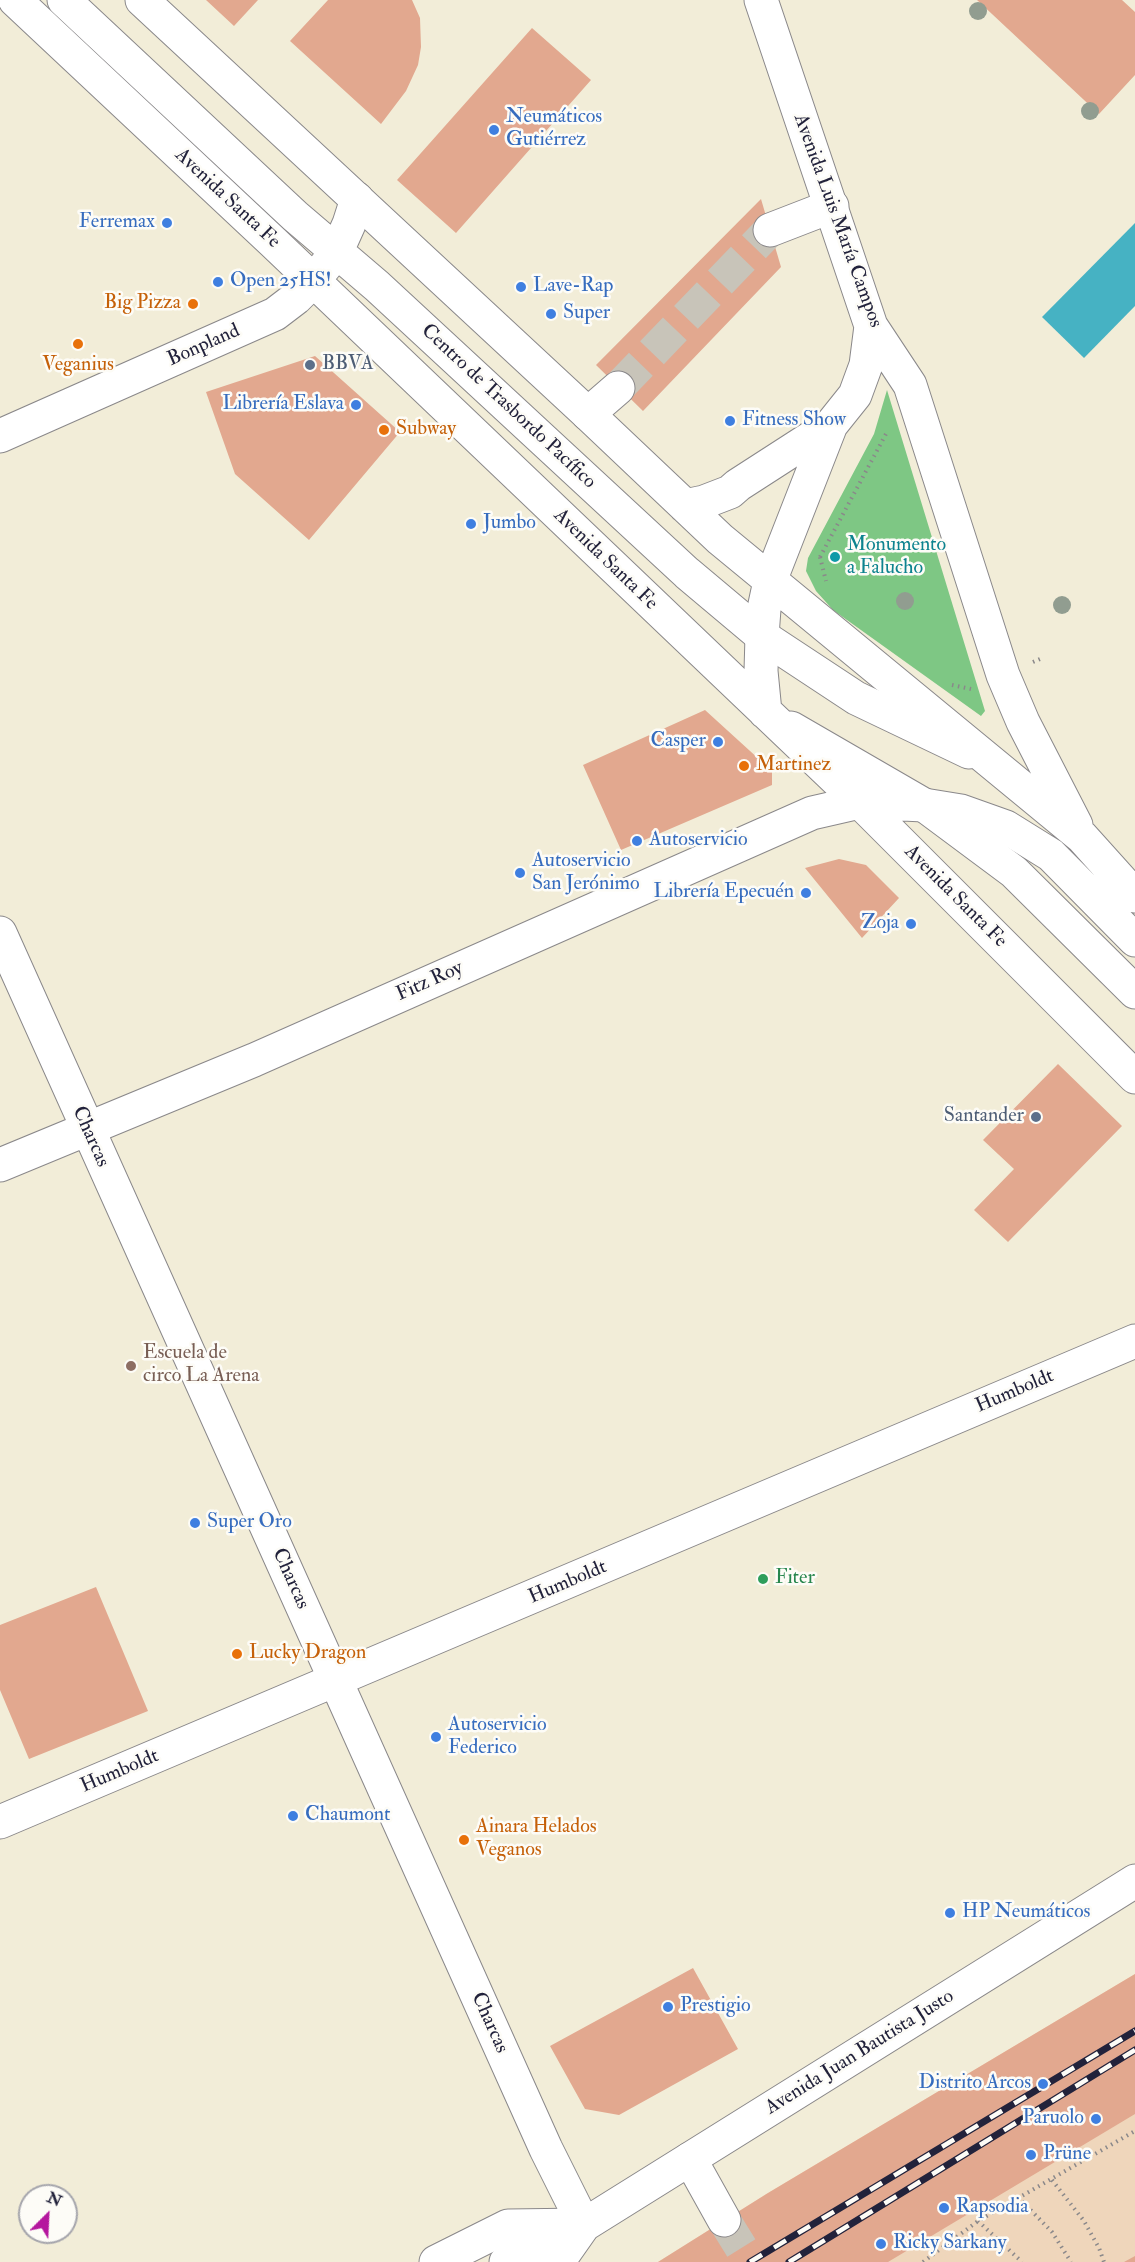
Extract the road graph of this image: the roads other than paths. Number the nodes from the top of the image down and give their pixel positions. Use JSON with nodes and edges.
{"nodes":[{"id":1,"x":15,"y":0,"type":"edge"},
{"id":2,"x":64,"y":0,"type":"edge"},
{"id":3,"x":761,"y":0,"type":"edge"},
{"id":4,"x":142,"y":3,"type":"edge"},
{"id":5,"x":330,"y":175,"type":"junction"},
{"id":6,"x":357,"y":199,"type":"junction"},
{"id":7,"x":832,"y":206,"type":"junction"},
{"id":8,"x":770,"y":230,"type":"tunnel mouth"},
{"id":9,"x":336,"y":253,"type":"junction"},
{"id":10,"x":313,"y":281,"type":"junction"},
{"id":11,"x":871,"y":326,"type":"junction"},
{"id":12,"x":618,"y":388,"type":"tunnel mouth"},
{"id":13,"x":588,"y":414,"type":"junction"},
{"id":14,"x":831,"y":425,"type":"junction"},
{"id":15,"x":0,"y":436,"type":"edge"},
{"id":16,"x":685,"y":506,"type":"junction"},
{"id":17,"x":770,"y":581,"type":"junction"},
{"id":18,"x":762,"y":636,"type":"junction"},
{"id":19,"x":765,"y":712,"type":"junction"},
{"id":20,"x":990,"y":762,"type":"junction"},
{"id":21,"x":860,"y":802,"type":"junction"},
{"id":22,"x":924,"y":805,"type":"junction"},
{"id":23,"x":1082,"y":837,"type":"junction"},
{"id":24,"x":1135,"y":896,"type":"edge"},
{"id":25,"x":0,"y":933,"type":"edge"},
{"id":26,"x":1135,"y":940,"type":"edge"},
{"id":27,"x":1135,"y":992,"type":"edge"},
{"id":28,"x":1135,"y":1077,"type":"edge"},
{"id":29,"x":87,"y":1129,"type":"junction"},
{"id":30,"x":0,"y":1165,"type":"edge"},
{"id":31,"x":1135,"y":1341,"type":"edge"},
{"id":32,"x":336,"y":1681,"type":"junction"},
{"id":33,"x":0,"y":1822,"type":"edge"},
{"id":34,"x":1135,"y":1881,"type":"edge"},
{"id":35,"x":690,"y":2159,"type":"junction"},
{"id":36,"x":724,"y":2220,"type":"tunnel mouth"},
{"id":37,"x":584,"y":2225,"type":"junction"},
{"id":38,"x":436,"y":2262,"type":"edge"},
{"id":39,"x":506,"y":2262,"type":"edge"},
{"id":40,"x":558,"y":2262,"type":"edge"}],
"edges":[{"from":1,"to":10,"type":"main road","name":"Avenida Santa Fe"},
{"from":2,"to":9,"type":"main road","name":"Centro de Trasbordo Pacífico"},
{"from":3,"to":7,"type":"main road","name":"Avenida Luis María Campos"},
{"from":4,"to":5,"type":"main road"},
{"from":5,"to":6,"type":"main road"},
{"from":5,"to":9,"type":"main road"},
{"from":6,"to":9,"type":"main road","name":"Bonpland"},
{"from":6,"to":13,"type":"main road"},
{"from":7,"to":8,"type":"main road"},
{"from":7,"to":11,"type":"main road","name":"Avenida Luis María Campos"},
{"from":9,"to":10,"type":"main road","name":"Bonpland"},
{"from":9,"to":18,"type":"main road","name":"Centro de Trasbordo Pacífico"},
{"from":10,"to":15,"type":"main road","name":"Bonpland"},
{"from":10,"to":19,"type":"main road","name":"Avenida Santa Fe"},
{"from":11,"to":14,"type":"main road"},
{"from":11,"to":23,"type":"main road","name":"Avenida Luis María Campos"},
{"from":12,"to":13,"type":"main road"},
{"from":13,"to":16,"type":"main road"},
{"from":14,"to":16,"type":"main road"},
{"from":14,"to":17,"type":"main road"},
{"from":16,"to":17,"type":"main road"},
{"from":17,"to":18,"type":"main road"},
{"from":17,"to":20,"type":"main road"},
{"from":18,"to":19,"type":"main road"},
{"from":18,"to":20,"type":"main road","name":"Centro de Trasbordo Pacífico"},
{"from":19,"to":21,"type":"main road","name":"Avenida Santa Fe"},
{"from":19,"to":22,"type":"main road"},
{"from":20,"to":23,"type":"main road"},
{"from":21,"to":22,"type":"main road","name":"Fitz Roy"},
{"from":21,"to":28,"type":"main road","name":"Avenida Santa Fe"},
{"from":21,"to":29,"type":"main road","name":"Fitz Roy"},
{"from":22,"to":26,"type":"main road"},
{"from":22,"to":27,"type":"main road"},
{"from":23,"to":24,"type":"main road"},
{"from":25,"to":29,"type":"main road","name":"Charcas"},
{"from":29,"to":30,"type":"main road","name":"Fitz Roy"},
{"from":29,"to":32,"type":"main road","name":"Charcas"},
{"from":31,"to":32,"type":"main road","name":"Humboldt"},
{"from":32,"to":33,"type":"main road","name":"Humboldt"},
{"from":32,"to":37,"type":"main road","name":"Charcas"},
{"from":34,"to":35,"type":"main road","name":"Avenida Juan Bautista Justo"},
{"from":35,"to":36,"type":"main road"},
{"from":35,"to":37,"type":"main road","name":"Avenida Juan Bautista Justo"},
{"from":37,"to":38,"type":"main road"},
{"from":37,"to":39,"type":"main road"},
{"from":37,"to":40,"type":"main road","name":"Avenida Juan Bautista Justo"}]}
